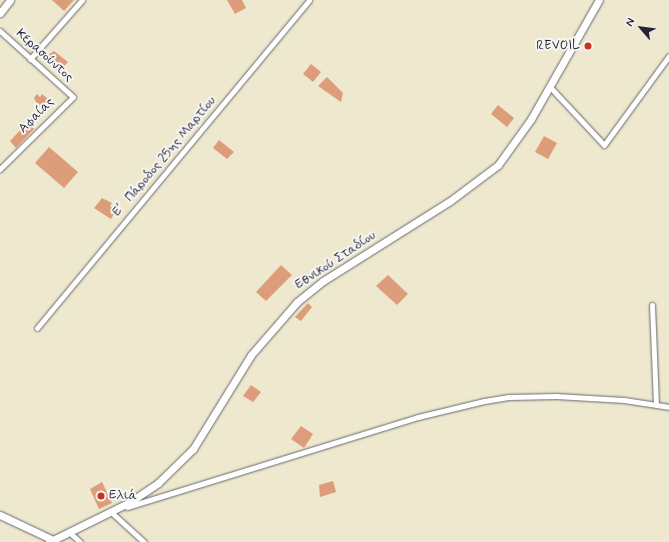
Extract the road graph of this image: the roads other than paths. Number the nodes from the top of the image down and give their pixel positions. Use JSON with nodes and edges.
{"nodes":[{"id":1,"x":10,"y":0,"type":"edge"},
{"id":2,"x":82,"y":0,"type":"edge"},
{"id":3,"x":309,"y":0,"type":"edge"},
{"id":4,"x":599,"y":0,"type":"edge"},
{"id":5,"x":0,"y":13,"type":"edge"},
{"id":6,"x":0,"y":31,"type":"edge"},
{"id":7,"x":669,"y":56,"type":"edge"},
{"id":8,"x":30,"y":59,"type":"junction"},
{"id":9,"x":550,"y":86,"type":"junction"},
{"id":10,"x":73,"y":96,"type":"joint"},
{"id":11,"x":1,"y":167,"type":"edge"},
{"id":12,"x":652,"y":305,"type":"dead end"},
{"id":13,"x":37,"y":328,"type":"dead end"},
{"id":14,"x":656,"y":403,"type":"junction"},
{"id":15,"x":669,"y":407,"type":"edge"},
{"id":16,"x":113,"y":511,"type":"junction"},
{"id":17,"x":0,"y":515,"type":"edge"},
{"id":18,"x":69,"y":532,"type":"junction"},
{"id":19,"x":50,"y":541,"type":"edge"},
{"id":20,"x":80,"y":542,"type":"edge"},
{"id":21,"x":144,"y":542,"type":"edge"}],
"edges":[{"from":1,"to":5,"type":"street"},
{"from":2,"to":8,"type":"street"},
{"from":3,"to":13,"type":"street","name":"Ε΄ Πάροδος 25ης Μαρτίου"},
{"from":4,"to":9,"type":"street","name":"Εθνικού Σταδίου"},
{"from":6,"to":8,"type":"street","name":"Κερασούντος"},
{"from":7,"to":9,"type":"street"},
{"from":8,"to":10,"type":"street","name":"Κερασούντος"},
{"from":9,"to":16,"type":"street","name":"Εθνικού Σταδίου"},
{"from":10,"to":11,"type":"street","name":"Αφαίας"},
{"from":12,"to":14,"type":"street"},
{"from":14,"to":15,"type":"street"},
{"from":14,"to":16,"type":"street"},
{"from":16,"to":18,"type":"street","name":"Εθνικού Σταδίου"},
{"from":16,"to":21,"type":"street"},
{"from":17,"to":19,"type":"street"},
{"from":18,"to":19,"type":"street","name":"Εθνικού Σταδίου"},
{"from":18,"to":20,"type":"street"}]}
